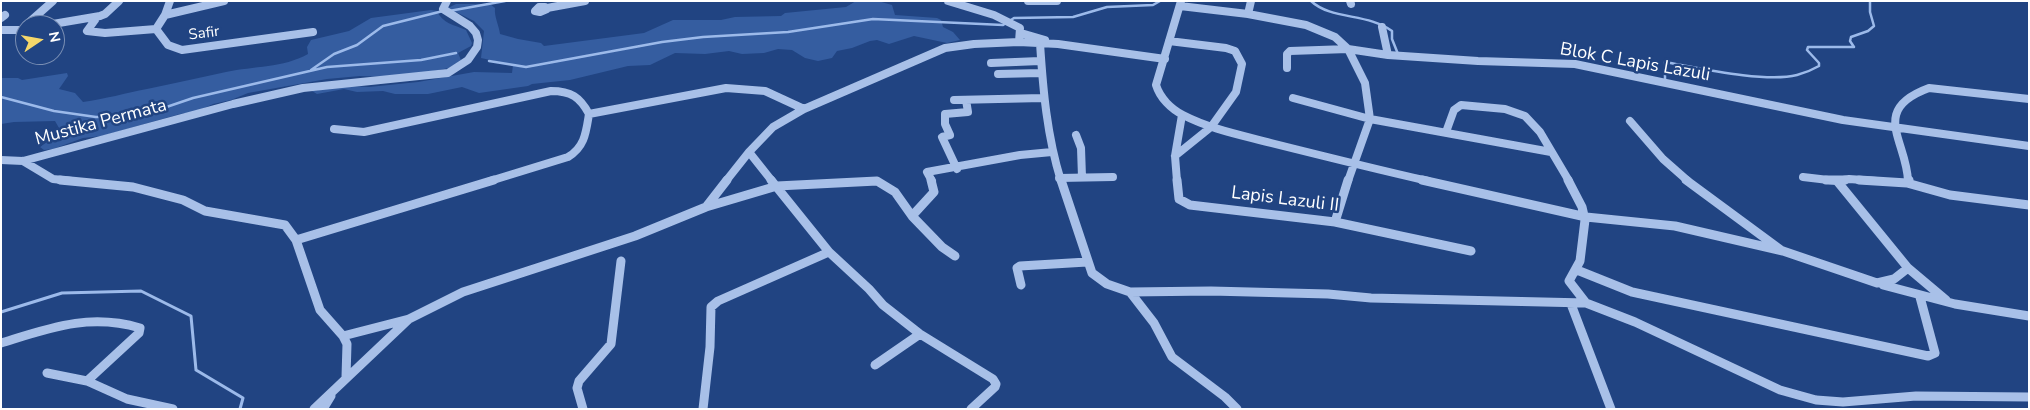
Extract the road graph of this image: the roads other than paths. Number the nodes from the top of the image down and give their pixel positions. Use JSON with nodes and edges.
{"nodes":[{"id":1,"x":54,"y":1,"type":"edge"},
{"id":2,"x":118,"y":1,"type":"edge"},
{"id":3,"x":170,"y":1,"type":"edge"},
{"id":4,"x":223,"y":1,"type":"edge"},
{"id":5,"x":447,"y":1,"type":"edge"},
{"id":6,"x":585,"y":1,"type":"edge"},
{"id":7,"x":948,"y":1,"type":"edge"},
{"id":8,"x":1028,"y":1,"type":"edge"},
{"id":9,"x":1057,"y":1,"type":"edge"},
{"id":10,"x":1251,"y":1,"type":"edge"},
{"id":11,"x":1180,"y":4,"type":"edge"},
{"id":12,"x":547,"y":8,"type":"dead end"},
{"id":13,"x":1248,"y":14,"type":"junction"},
{"id":14,"x":39,"y":15,"type":"edge"},
{"id":15,"x":165,"y":15,"type":"junction"},
{"id":16,"x":74,"y":17,"type":"dead end"},
{"id":17,"x":92,"y":18,"type":"junction"},
{"id":18,"x":65,"y":22,"type":"edge"},
{"id":19,"x":65,"y":23,"type":"edge"},
{"id":20,"x":1382,"y":28,"type":"dead end"},
{"id":21,"x":15,"y":29,"type":"edge"},
{"id":22,"x":156,"y":29,"type":"junction"},
{"id":23,"x":1,"y":30,"type":"edge"},
{"id":24,"x":1020,"y":30,"type":"junction"},
{"id":25,"x":313,"y":32,"type":"dead end"},
{"id":26,"x":1169,"y":41,"type":"junction"},
{"id":27,"x":1019,"y":42,"type":"junction"},
{"id":28,"x":1040,"y":43,"type":"junction"},
{"id":29,"x":1058,"y":44,"type":"junction"},
{"id":30,"x":1348,"y":49,"type":"junction"},
{"id":31,"x":1388,"y":55,"type":"junction"},
{"id":32,"x":1165,"y":60,"type":"junction"},
{"id":33,"x":1040,"y":61,"type":"junction"},
{"id":34,"x":992,"y":63,"type":"dead end"},
{"id":35,"x":1287,"y":68,"type":"dead end"},
{"id":36,"x":1041,"y":73,"type":"junction"},
{"id":37,"x":998,"y":74,"type":"dead end"},
{"id":38,"x":1043,"y":98,"type":"junction"},
{"id":39,"x":1293,"y":98,"type":"dead end"},
{"id":40,"x":2029,"y":98,"type":"edge"},
{"id":41,"x":954,"y":100,"type":"dead end"},
{"id":42,"x":966,"y":100,"type":"junction"},
{"id":43,"x":804,"y":109,"type":"junction"},
{"id":44,"x":589,"y":114,"type":"junction"},
{"id":45,"x":1182,"y":115,"type":"junction"},
{"id":46,"x":1370,"y":119,"type":"junction"},
{"id":47,"x":1630,"y":121,"type":"dead end"},
{"id":48,"x":1211,"y":127,"type":"junction"},
{"id":49,"x":1894,"y":127,"type":"junction"},
{"id":50,"x":334,"y":129,"type":"dead end"},
{"id":51,"x":1446,"y":132,"type":"junction"},
{"id":52,"x":1076,"y":135,"type":"dead end"},
{"id":53,"x":2029,"y":146,"type":"edge"},
{"id":54,"x":749,"y":152,"type":"junction"},
{"id":55,"x":1052,"y":152,"type":"junction"},
{"id":56,"x":1551,"y":152,"type":"junction"},
{"id":57,"x":1175,"y":156,"type":"junction"},
{"id":58,"x":1,"y":160,"type":"edge"},
{"id":59,"x":23,"y":161,"type":"junction"},
{"id":60,"x":1353,"y":164,"type":"junction"},
{"id":61,"x":957,"y":168,"type":"junction"},
{"id":62,"x":1082,"y":177,"type":"junction"},
{"id":63,"x":1114,"y":177,"type":"dead end"},
{"id":64,"x":1803,"y":177,"type":"dead end"},
{"id":65,"x":1059,"y":178,"type":"junction"},
{"id":66,"x":1837,"y":181,"type":"junction"},
{"id":67,"x":1906,"y":183,"type":"junction"},
{"id":68,"x":777,"y":186,"type":"junction"},
{"id":69,"x":2029,"y":206,"type":"edge"},
{"id":70,"x":706,"y":207,"type":"junction"},
{"id":71,"x":912,"y":216,"type":"junction"},
{"id":72,"x":1586,"y":217,"type":"junction"},
{"id":73,"x":1335,"y":222,"type":"junction"},
{"id":74,"x":296,"y":240,"type":"junction"},
{"id":75,"x":1471,"y":251,"type":"dead end"},
{"id":76,"x":1783,"y":251,"type":"junction"},
{"id":77,"x":829,"y":252,"type":"junction"},
{"id":78,"x":955,"y":256,"type":"dead end"},
{"id":79,"x":621,"y":261,"type":"dead end"},
{"id":80,"x":1087,"y":262,"type":"junction"},
{"id":81,"x":1908,"y":268,"type":"junction"},
{"id":82,"x":1577,"y":270,"type":"junction"},
{"id":83,"x":1877,"y":283,"type":"junction"},
{"id":84,"x":1021,"y":285,"type":"dead end"},
{"id":85,"x":1130,"y":292,"type":"junction"},
{"id":86,"x":1920,"y":297,"type":"junction"},
{"id":87,"x":1948,"y":302,"type":"junction"},
{"id":88,"x":1586,"y":303,"type":"junction"},
{"id":89,"x":1571,"y":304,"type":"junction"},
{"id":90,"x":2029,"y":316,"type":"edge"},
{"id":91,"x":409,"y":319,"type":"junction"},
{"id":92,"x":920,"y":334,"type":"junction"},
{"id":93,"x":343,"y":336,"type":"junction"},
{"id":94,"x":1,"y":343,"type":"edge"},
{"id":95,"x":875,"y":365,"type":"dead end"},
{"id":96,"x":47,"y":373,"type":"dead end"},
{"id":97,"x":346,"y":377,"type":"junction"},
{"id":98,"x":86,"y":381,"type":"junction"},
{"id":99,"x":334,"y":391,"type":"junction"},
{"id":100,"x":2029,"y":397,"type":"edge"},
{"id":101,"x":173,"y":409,"type":"edge"},
{"id":102,"x":314,"y":409,"type":"edge"},
{"id":103,"x":323,"y":409,"type":"edge"},
{"id":104,"x":583,"y":409,"type":"edge"},
{"id":105,"x":703,"y":409,"type":"edge"},
{"id":106,"x":971,"y":409,"type":"edge"},
{"id":107,"x":1237,"y":409,"type":"edge"},
{"id":108,"x":1611,"y":409,"type":"edge"}],
"edges":[{"from":1,"to":14,"type":"street"},
{"from":2,"to":17,"type":"street"},
{"from":3,"to":15,"type":"street"},
{"from":4,"to":15,"type":"street","name":"Safir"},
{"from":5,"to":59,"type":"street","name":"Mustika Permata"},
{"from":6,"to":12,"type":"street"},
{"from":7,"to":24,"type":"street"},
{"from":8,"to":9,"type":"street"},
{"from":10,"to":13,"type":"street"},
{"from":11,"to":13,"type":"street","name":"Blok C Lapis Lazuli"},
{"from":11,"to":26,"type":"street"},
{"from":13,"to":30,"type":"street","name":"Blok C Lapis Lazuli"},
{"from":15,"to":22,"type":"street","name":"Safir"},
{"from":16,"to":18,"type":"street"},
{"from":17,"to":19,"type":"street"},
{"from":17,"to":22,"type":"street"},
{"from":20,"to":31,"type":"street"},
{"from":21,"to":23,"type":"street"},
{"from":22,"to":25,"type":"street","name":"Safir"},
{"from":24,"to":27,"type":"street"},
{"from":24,"to":29,"type":"street"},
{"from":26,"to":32,"type":"street"},
{"from":26,"to":48,"type":"street"},
{"from":27,"to":28,"type":"street"},
{"from":27,"to":43,"type":"street"},
{"from":28,"to":29,"type":"street"},
{"from":28,"to":33,"type":"street"},
{"from":29,"to":32,"type":"street"},
{"from":30,"to":31,"type":"street","name":"Blok C Lapis Lazuli"},
{"from":30,"to":35,"type":"street"},
{"from":30,"to":46,"type":"street"},
{"from":31,"to":49,"type":"street","name":"Blok C Lapis Lazuli"},
{"from":32,"to":45,"type":"street"},
{"from":33,"to":34,"type":"street"},
{"from":33,"to":36,"type":"street"},
{"from":36,"to":37,"type":"street"},
{"from":36,"to":38,"type":"street"},
{"from":38,"to":42,"type":"street"},
{"from":38,"to":55,"type":"street"},
{"from":39,"to":46,"type":"street"},
{"from":40,"to":49,"type":"street"},
{"from":41,"to":42,"type":"street"},
{"from":42,"to":61,"type":"street"},
{"from":43,"to":44,"type":"street"},
{"from":43,"to":54,"type":"street"},
{"from":44,"to":50,"type":"street"},
{"from":44,"to":74,"type":"street"},
{"from":45,"to":48,"type":"street"},
{"from":45,"to":57,"type":"street","name":"Lapis Lazuli II"},
{"from":46,"to":51,"type":"street"},
{"from":46,"to":60,"type":"street"},
{"from":47,"to":76,"type":"street"},
{"from":48,"to":57,"type":"street"},
{"from":48,"to":60,"type":"street"},
{"from":49,"to":53,"type":"street","name":"Blok C Lapis Lazuli"},
{"from":49,"to":67,"type":"street"},
{"from":51,"to":56,"type":"street"},
{"from":51,"to":56,"type":"street"},
{"from":52,"to":62,"type":"street"},
{"from":54,"to":68,"type":"street"},
{"from":54,"to":70,"type":"street"},
{"from":55,"to":61,"type":"street"},
{"from":55,"to":65,"type":"street"},
{"from":56,"to":72,"type":"street"},
{"from":57,"to":73,"type":"street","name":"Lapis Lazuli II"},
{"from":58,"to":59,"type":"street"},
{"from":59,"to":74,"type":"street","name":"Mustika Permata"},
{"from":60,"to":72,"type":"street"},
{"from":60,"to":73,"type":"street"},
{"from":61,"to":71,"type":"street"},
{"from":62,"to":63,"type":"street"},
{"from":62,"to":65,"type":"street"},
{"from":64,"to":66,"type":"street"},
{"from":65,"to":80,"type":"street"},
{"from":66,"to":67,"type":"street"},
{"from":66,"to":81,"type":"street"},
{"from":67,"to":69,"type":"street"},
{"from":68,"to":70,"type":"street"},
{"from":68,"to":71,"type":"street"},
{"from":68,"to":77,"type":"street"},
{"from":70,"to":91,"type":"street"},
{"from":71,"to":78,"type":"street"},
{"from":72,"to":76,"type":"street"},
{"from":72,"to":82,"type":"street"},
{"from":73,"to":75,"type":"street","name":"Lapis Lazuli II"},
{"from":74,"to":93,"type":"street","name":"Mustika Permata"},
{"from":76,"to":83,"type":"street"},
{"from":77,"to":92,"type":"street"},
{"from":77,"to":105,"type":"street"},
{"from":79,"to":104,"type":"street"},
{"from":80,"to":84,"type":"street"},
{"from":80,"to":85,"type":"street"},
{"from":81,"to":83,"type":"street"},
{"from":81,"to":87,"type":"street"},
{"from":82,"to":86,"type":"street"},
{"from":82,"to":88,"type":"street"},
{"from":83,"to":86,"type":"street"},
{"from":85,"to":89,"type":"street"},
{"from":85,"to":107,"type":"street"},
{"from":86,"to":87,"type":"street"},
{"from":87,"to":90,"type":"street"},
{"from":88,"to":89,"type":"street"},
{"from":88,"to":100,"type":"street"},
{"from":89,"to":108,"type":"street"},
{"from":91,"to":93,"type":"street"},
{"from":91,"to":97,"type":"street"},
{"from":92,"to":95,"type":"street"},
{"from":92,"to":106,"type":"street"},
{"from":93,"to":97,"type":"street"},
{"from":94,"to":98,"type":"street"},
{"from":96,"to":98,"type":"street"},
{"from":97,"to":99,"type":"street"},
{"from":98,"to":101,"type":"street"},
{"from":99,"to":102,"type":"street"},
{"from":99,"to":103,"type":"street"}]}
